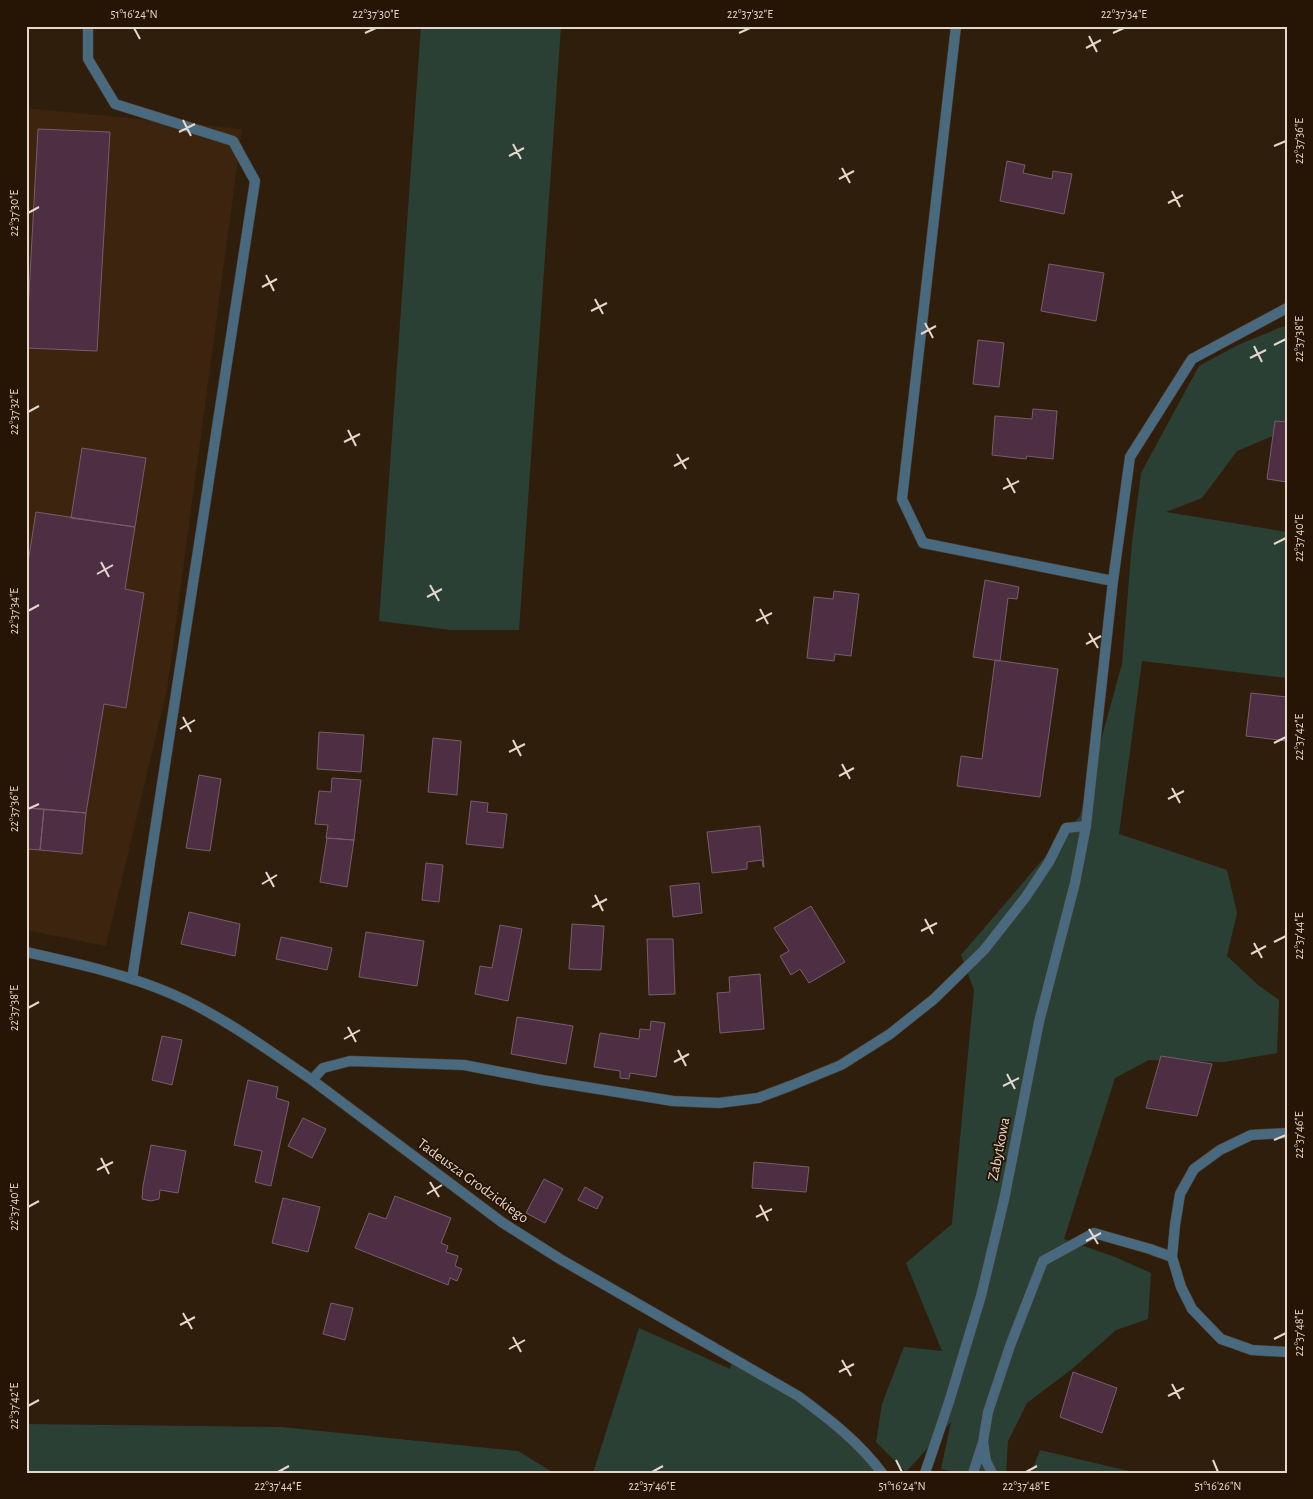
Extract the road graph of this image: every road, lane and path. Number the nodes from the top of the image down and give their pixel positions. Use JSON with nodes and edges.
{"nodes":[{"id":1,"x":88,"y":26,"type":"edge"},
{"id":2,"x":956,"y":26,"type":"edge"},
{"id":3,"x":1287,"y":308,"type":"edge"},
{"id":4,"x":1114,"y":581,"type":"junction"},
{"id":5,"x":1086,"y":826,"type":"junction"},
{"id":6,"x":26,"y":952,"type":"edge"},
{"id":7,"x":132,"y":979,"type":"junction"},
{"id":8,"x":312,"y":1080,"type":"junction"},
{"id":9,"x":1287,"y":1133,"type":"edge"},
{"id":10,"x":1172,"y":1257,"type":"junction"},
{"id":11,"x":1287,"y":1352,"type":"edge"},
{"id":12,"x":983,"y":1442,"type":"junction"},
{"id":13,"x":882,"y":1473,"type":"edge"},
{"id":14,"x":925,"y":1473,"type":"edge"},
{"id":15,"x":973,"y":1473,"type":"edge"},
{"id":16,"x":992,"y":1473,"type":"edge"}],
"edges":[{"from":1,"to":7,"type":"street"},
{"from":2,"to":4,"type":"street"},
{"from":3,"to":4,"type":"street","name":"Zabytkowa"},
{"from":4,"to":5,"type":"street","name":"Zabytkowa"},
{"from":5,"to":8,"type":"street"},
{"from":5,"to":14,"type":"street","name":"Zabytkowa"},
{"from":6,"to":7,"type":"street","name":"Tadeusza Grodzickiego"},
{"from":7,"to":8,"type":"street","name":"Tadeusza Grodzickiego"},
{"from":8,"to":13,"type":"street","name":"Tadeusza Grodzickiego"},
{"from":9,"to":10,"type":"street"},
{"from":10,"to":11,"type":"street"},
{"from":10,"to":12,"type":"street"},
{"from":12,"to":15,"type":"street"},
{"from":12,"to":16,"type":"street"}]}
